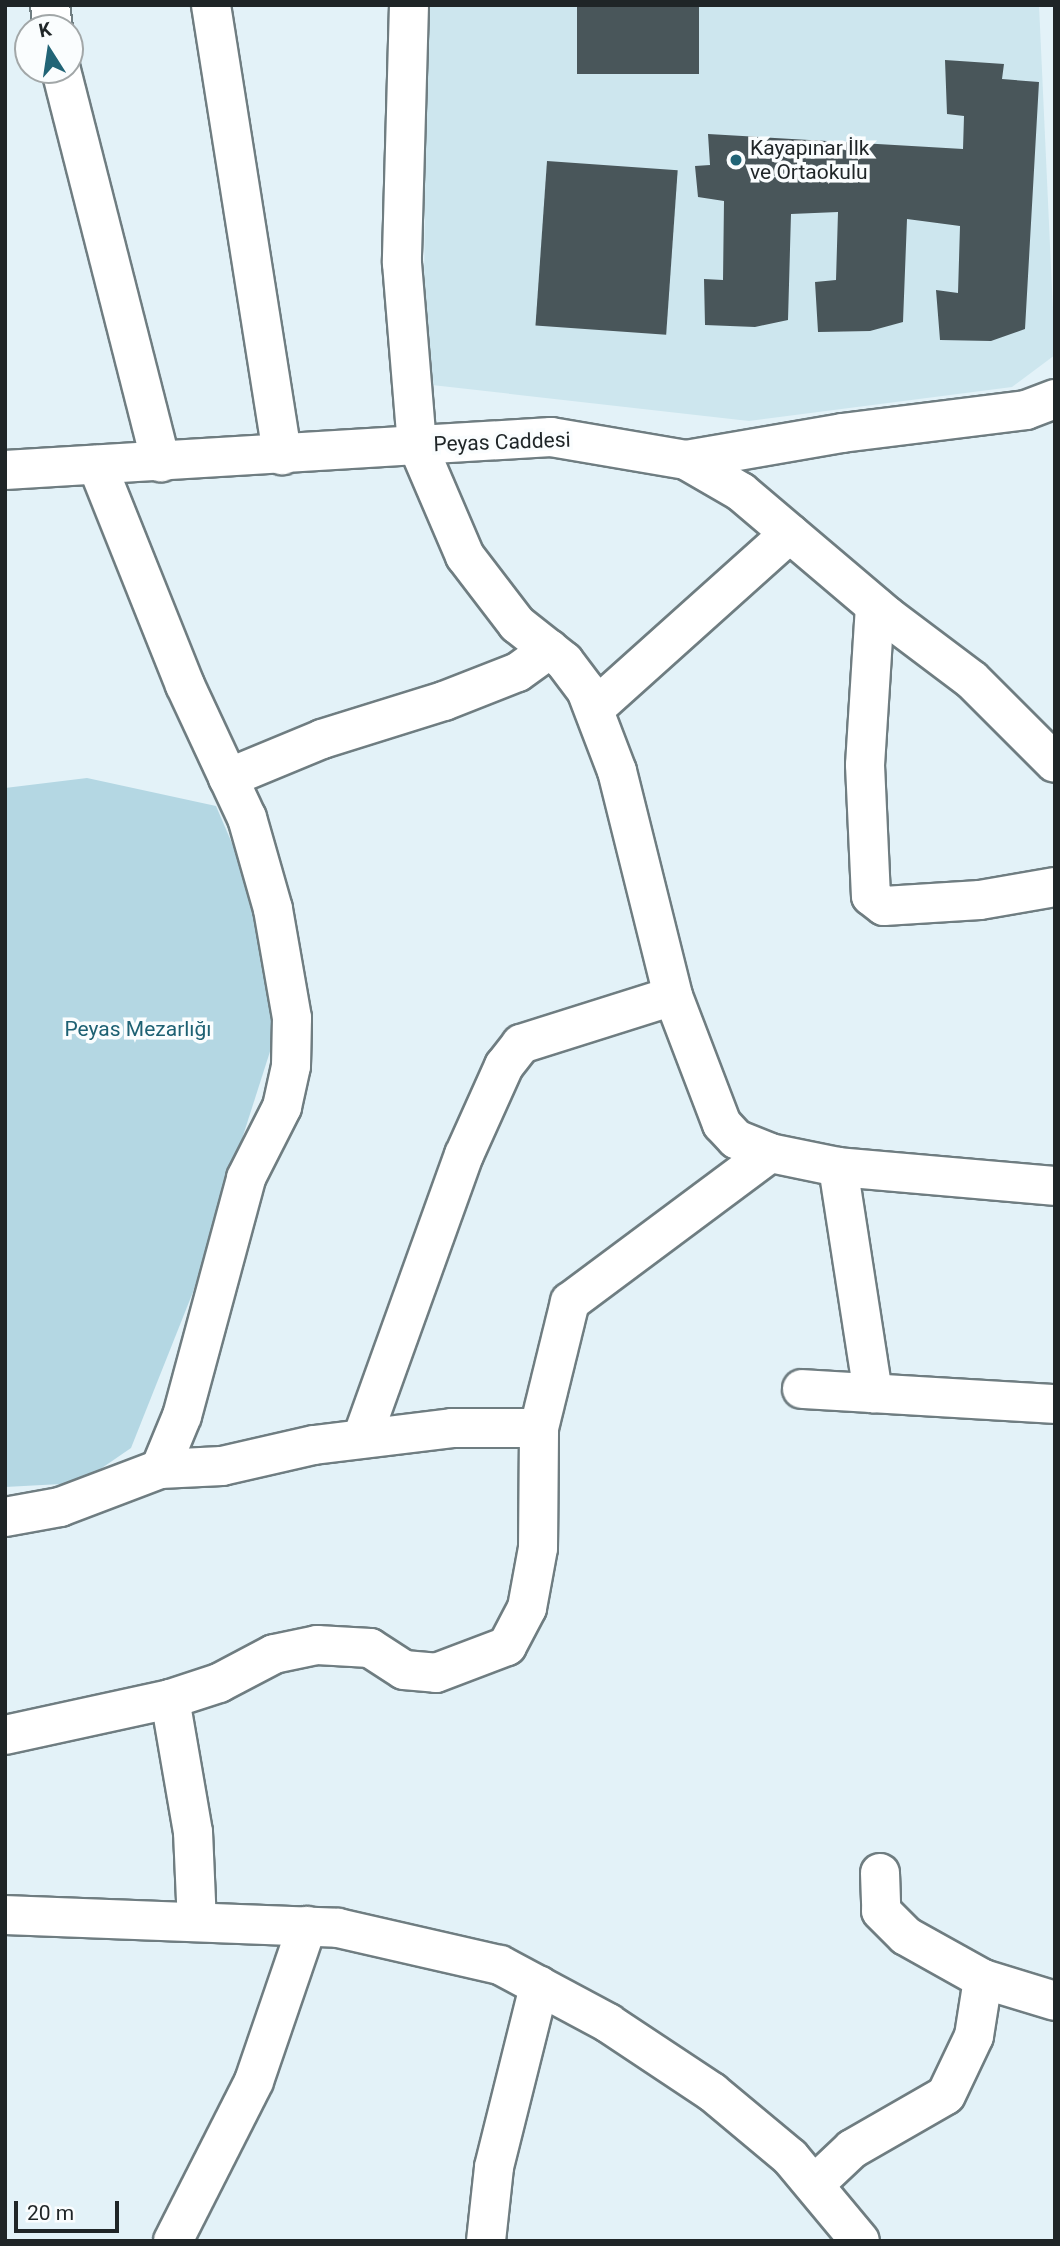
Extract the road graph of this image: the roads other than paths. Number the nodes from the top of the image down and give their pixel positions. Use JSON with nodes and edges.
{"nodes":[{"id":1,"x":211,"y":5,"type":"edge"},
{"id":2,"x":410,"y":5,"type":"edge"},
{"id":3,"x":65,"y":84,"type":"edge"},
{"id":4,"x":1055,"y":399,"type":"edge"},
{"id":5,"x":417,"y":444,"type":"junction"},
{"id":6,"x":282,"y":455,"type":"junction"},
{"id":7,"x":686,"y":460,"type":"junction"},
{"id":8,"x":161,"y":462,"type":"junction"},
{"id":9,"x":97,"y":465,"type":"junction"},
{"id":10,"x":5,"y":470,"type":"edge"},
{"id":11,"x":790,"y":533,"type":"junction"},
{"id":12,"x":875,"y":606,"type":"junction"},
{"id":13,"x":550,"y":649,"type":"junction"},
{"id":14,"x":594,"y":709,"type":"junction"},
{"id":15,"x":1055,"y":763,"type":"edge"},
{"id":16,"x":228,"y":778,"type":"junction"},
{"id":17,"x":1055,"y":887,"type":"edge"},
{"id":18,"x":673,"y":996,"type":"junction"},
{"id":19,"x":770,"y":1153,"type":"junction"},
{"id":20,"x":838,"y":1167,"type":"junction"},
{"id":21,"x":1055,"y":1186,"type":"edge"},
{"id":22,"x":802,"y":1389,"type":"dead end"},
{"id":23,"x":873,"y":1393,"type":"junction"},
{"id":24,"x":1055,"y":1404,"type":"edge"},
{"id":25,"x":538,"y":1428,"type":"junction"},
{"id":26,"x":362,"y":1438,"type":"junction"},
{"id":27,"x":160,"y":1469,"type":"junction"},
{"id":28,"x":5,"y":1517,"type":"edge"},
{"id":29,"x":170,"y":1699,"type":"junction"},
{"id":30,"x":5,"y":1735,"type":"edge"},
{"id":31,"x":880,"y":1873,"type":"dead end"},
{"id":32,"x":5,"y":1915,"type":"edge"},
{"id":33,"x":198,"y":1922,"type":"junction"},
{"id":34,"x":307,"y":1926,"type":"junction"},
{"id":35,"x":983,"y":1979,"type":"junction"},
{"id":36,"x":539,"y":1986,"type":"junction"},
{"id":37,"x":1055,"y":2001,"type":"edge"},
{"id":38,"x":815,"y":2183,"type":"junction"},
{"id":39,"x":173,"y":2241,"type":"edge"},
{"id":40,"x":486,"y":2241,"type":"edge"},
{"id":41,"x":860,"y":2241,"type":"edge"}],
"edges":[{"from":1,"to":6,"type":"street"},
{"from":2,"to":5,"type":"street"},
{"from":3,"to":8,"type":"street"},
{"from":4,"to":7,"type":"street"},
{"from":5,"to":6,"type":"street","name":"Peyas Caddesi"},
{"from":5,"to":7,"type":"street","name":"Peyas Caddesi"},
{"from":5,"to":13,"type":"street"},
{"from":6,"to":8,"type":"street","name":"Peyas Caddesi"},
{"from":7,"to":11,"type":"street","name":"Peyas Caddesi"},
{"from":8,"to":9,"type":"street","name":"Peyas Caddesi"},
{"from":9,"to":10,"type":"street","name":"Peyas Caddesi"},
{"from":9,"to":16,"type":"street"},
{"from":11,"to":12,"type":"street","name":"Peyas Caddesi"},
{"from":11,"to":14,"type":"street"},
{"from":12,"to":15,"type":"street","name":"Peyas Caddesi"},
{"from":12,"to":17,"type":"street"},
{"from":13,"to":14,"type":"street"},
{"from":13,"to":16,"type":"street"},
{"from":14,"to":18,"type":"street"},
{"from":16,"to":27,"type":"street"},
{"from":18,"to":19,"type":"street"},
{"from":18,"to":26,"type":"street"},
{"from":19,"to":20,"type":"street"},
{"from":19,"to":25,"type":"street"},
{"from":20,"to":21,"type":"street"},
{"from":20,"to":23,"type":"street"},
{"from":22,"to":23,"type":"street"},
{"from":23,"to":24,"type":"street"},
{"from":25,"to":26,"type":"street"},
{"from":25,"to":29,"type":"street"},
{"from":26,"to":27,"type":"street"},
{"from":27,"to":28,"type":"street"},
{"from":29,"to":30,"type":"street"},
{"from":29,"to":33,"type":"street"},
{"from":31,"to":35,"type":"street"},
{"from":32,"to":33,"type":"street"},
{"from":33,"to":34,"type":"street"},
{"from":34,"to":36,"type":"street"},
{"from":34,"to":39,"type":"street"},
{"from":35,"to":37,"type":"street"},
{"from":35,"to":38,"type":"street"},
{"from":36,"to":38,"type":"street"},
{"from":36,"to":40,"type":"street"},
{"from":38,"to":41,"type":"street"}]}
